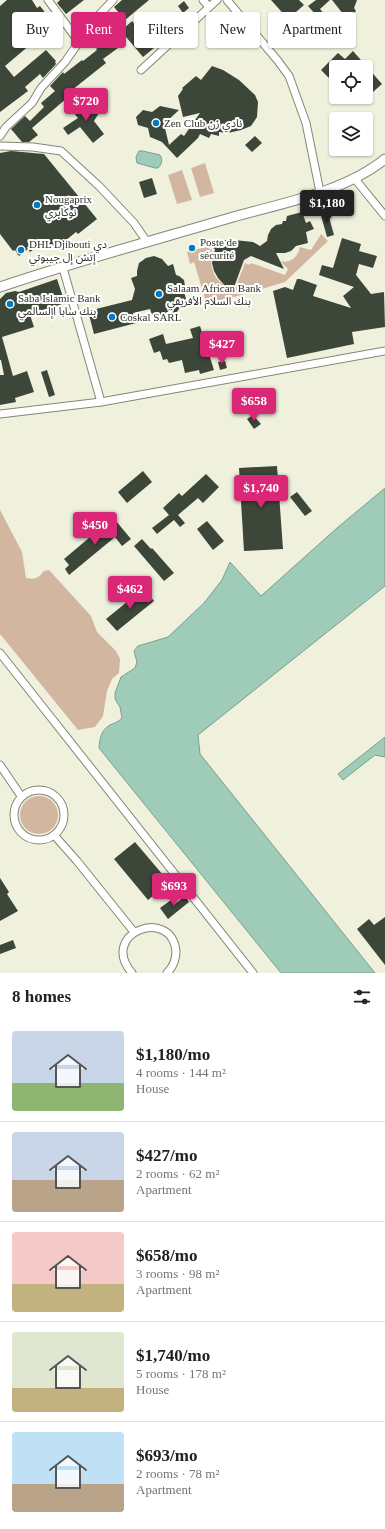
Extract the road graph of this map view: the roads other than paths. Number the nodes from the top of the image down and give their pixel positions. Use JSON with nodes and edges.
{"nodes":[{"id":1,"x":48,"y":0,"type":"edge"},
{"id":2,"x":113,"y":0,"type":"edge"},
{"id":3,"x":203,"y":0,"type":"edge"},
{"id":4,"x":217,"y":0,"type":"edge"},
{"id":5,"x":227,"y":0,"type":"edge"},
{"id":6,"x":209,"y":7,"type":"junction"},
{"id":7,"x":102,"y":12,"type":"edge"},
{"id":8,"x":71,"y":32,"type":"edge"},
{"id":9,"x":74,"y":48,"type":"edge"},
{"id":10,"x":141,"y":70,"type":"dead end"},
{"id":11,"x":0,"y":136,"type":"edge"},
{"id":12,"x":0,"y":146,"type":"edge"},
{"id":13,"x":385,"y":160,"type":"edge"},
{"id":14,"x":358,"y":178,"type":"junction"},
{"id":15,"x":320,"y":192,"type":"junction"},
{"id":16,"x":385,"y":216,"type":"edge"},
{"id":17,"x":147,"y":242,"type":"junction"},
{"id":18,"x":63,"y":268,"type":"junction"},
{"id":19,"x":0,"y":287,"type":"edge"},
{"id":20,"x":385,"y":351,"type":"edge"},
{"id":21,"x":101,"y":402,"type":"junction"},
{"id":22,"x":0,"y":414,"type":"edge"},
{"id":23,"x":0,"y":653,"type":"edge"},
{"id":24,"x":0,"y":765,"type":"edge"},
{"id":25,"x":21,"y":796,"type":"junction"},
{"id":26,"x":54,"y":835,"type":"junction"},
{"id":27,"x":134,"y":932,"type":"junction"},
{"id":28,"x":132,"y":973,"type":"edge"},
{"id":29,"x":167,"y":973,"type":"edge"},
{"id":30,"x":254,"y":973,"type":"edge"}],
"edges":[{"from":1,"to":8,"type":"street"},
{"from":2,"to":7,"type":"street"},
{"from":3,"to":6,"type":"street"},
{"from":4,"to":6,"type":"street"},
{"from":5,"to":15,"type":"street"},
{"from":6,"to":10,"type":"street"},
{"from":9,"to":11,"type":"street"},
{"from":12,"to":17,"type":"street"},
{"from":13,"to":14,"type":"street"},
{"from":14,"to":15,"type":"street"},
{"from":14,"to":16,"type":"street"},
{"from":15,"to":17,"type":"street"},
{"from":17,"to":18,"type":"street"},
{"from":18,"to":19,"type":"street"},
{"from":18,"to":21,"type":"street"},
{"from":20,"to":21,"type":"street"},
{"from":21,"to":22,"type":"street"},
{"from":23,"to":30,"type":"street"},
{"from":24,"to":25,"type":"street"},
{"from":25,"to":26,"type":"street"},
{"from":25,"to":26,"type":"street"},
{"from":26,"to":27,"type":"street"},
{"from":27,"to":28,"type":"street"},
{"from":27,"to":29,"type":"street"}]}
